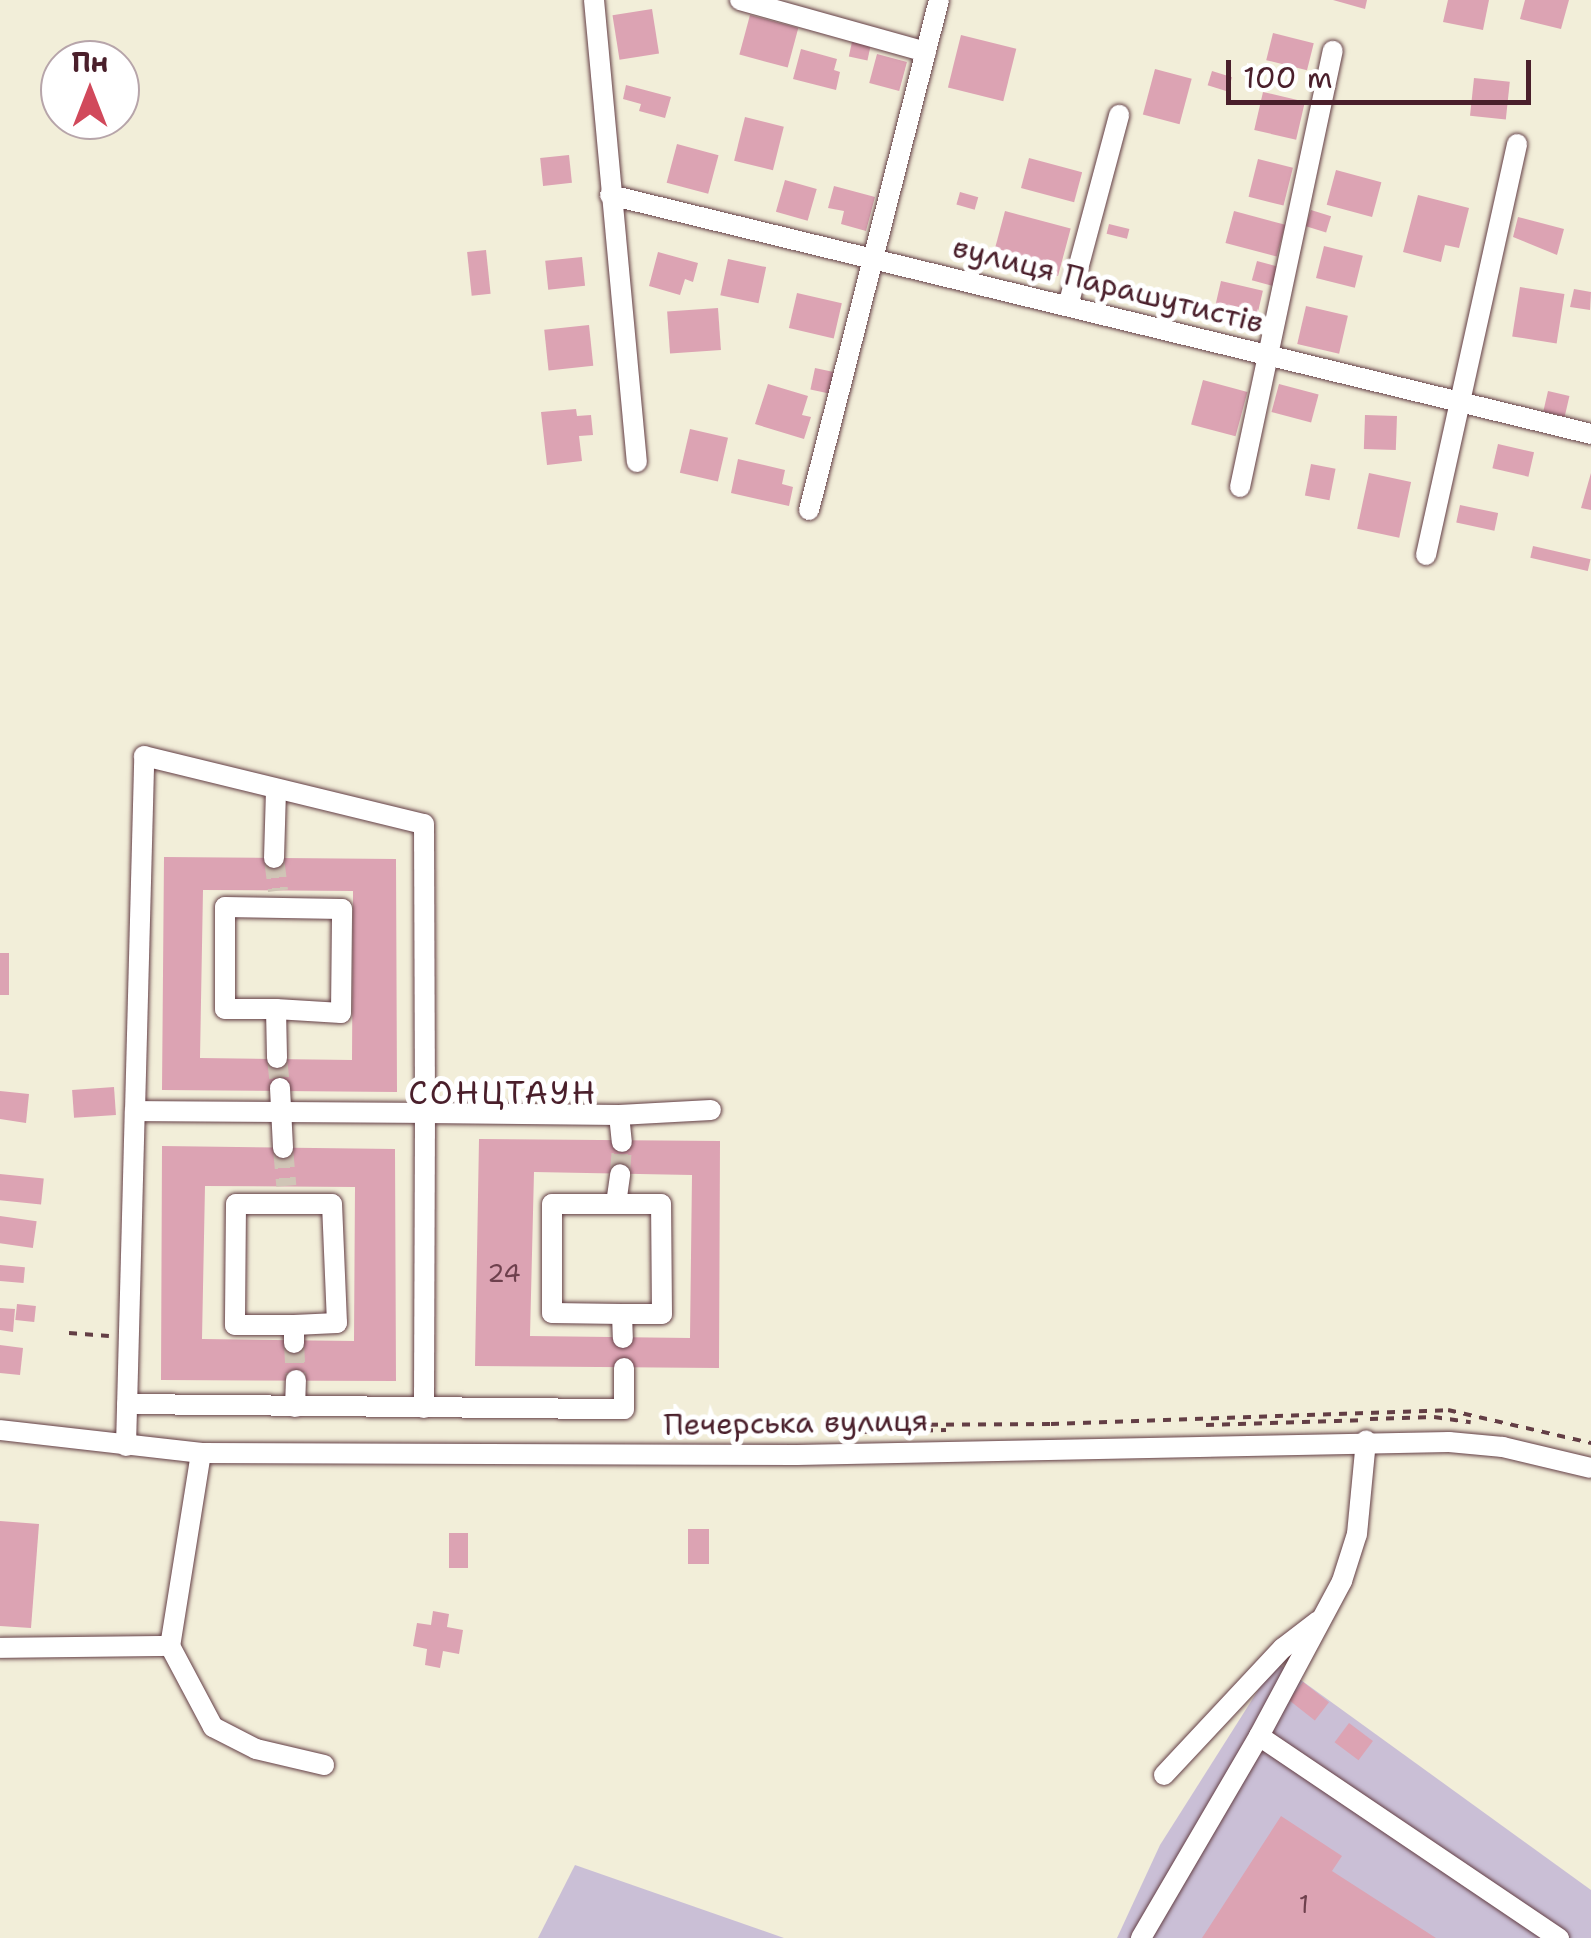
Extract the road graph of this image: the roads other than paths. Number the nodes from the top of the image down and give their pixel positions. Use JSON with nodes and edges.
{"nodes":[{"id":1,"x":594,"y":0,"type":"edge"},
{"id":2,"x":740,"y":0,"type":"edge"},
{"id":3,"x":939,"y":0,"type":"edge"},
{"id":4,"x":1333,"y":51,"type":"dead end"},
{"id":5,"x":926,"y":52,"type":"junction"},
{"id":6,"x":1119,"y":115,"type":"dead end"},
{"id":7,"x":1517,"y":144,"type":"dead end"},
{"id":8,"x":610,"y":195,"type":"junction"},
{"id":9,"x":870,"y":258,"type":"junction"},
{"id":10,"x":1068,"y":306,"type":"junction"},
{"id":11,"x":1268,"y":354,"type":"junction"},
{"id":12,"x":1462,"y":403,"type":"junction"},
{"id":13,"x":1591,"y":434,"type":"edge"},
{"id":14,"x":637,"y":462,"type":"dead end"},
{"id":15,"x":1240,"y":487,"type":"dead end"},
{"id":16,"x":809,"y":510,"type":"dead end"},
{"id":17,"x":1426,"y":554,"type":"dead end"},
{"id":18,"x":276,"y":789,"type":"junction"},
{"id":19,"x":274,"y":858,"type":"tunnel mouth"},
{"id":20,"x":276,"y":1009,"type":"junction"},
{"id":21,"x":277,"y":1058,"type":"tunnel mouth"},
{"id":22,"x":280,"y":1088,"type":"tunnel mouth"},
{"id":23,"x":282,"y":1110,"type":"junction"},
{"id":24,"x":711,"y":1110,"type":"dead end"},
{"id":25,"x":135,"y":1111,"type":"junction"},
{"id":26,"x":425,"y":1113,"type":"junction"},
{"id":27,"x":619,"y":1115,"type":"junction"},
{"id":28,"x":622,"y":1142,"type":"tunnel mouth"},
{"id":29,"x":283,"y":1148,"type":"tunnel mouth"},
{"id":30,"x":620,"y":1174,"type":"tunnel mouth"},
{"id":31,"x":286,"y":1195,"type":"joint"},
{"id":32,"x":616,"y":1204,"type":"junction"},
{"id":33,"x":622,"y":1314,"type":"junction"},
{"id":34,"x":623,"y":1338,"type":"dead end"},
{"id":35,"x":624,"y":1368,"type":"dead end"},
{"id":36,"x":296,"y":1380,"type":"tunnel mouth"},
{"id":37,"x":127,"y":1404,"type":"junction"},
{"id":38,"x":295,"y":1406,"type":"junction"},
{"id":39,"x":424,"y":1408,"type":"junction"},
{"id":40,"x":0,"y":1430,"type":"edge"},
{"id":41,"x":1366,"y":1440,"type":"junction"},
{"id":42,"x":126,"y":1446,"type":"junction"},
{"id":43,"x":202,"y":1453,"type":"junction"},
{"id":44,"x":1591,"y":1468,"type":"edge"},
{"id":45,"x":1324,"y":1617,"type":"junction"},
{"id":46,"x":170,"y":1646,"type":"junction"},
{"id":47,"x":0,"y":1648,"type":"edge"},
{"id":48,"x":1259,"y":1736,"type":"junction"},
{"id":49,"x":324,"y":1765,"type":"dead end"},
{"id":50,"x":1164,"y":1775,"type":"dead end"},
{"id":51,"x":1142,"y":1938,"type":"edge"},
{"id":52,"x":1559,"y":1938,"type":"edge"}],
"edges":[{"from":1,"to":8,"type":"street"},
{"from":2,"to":5,"type":"street"},
{"from":3,"to":5,"type":"street"},
{"from":4,"to":11,"type":"street"},
{"from":5,"to":9,"type":"street"},
{"from":6,"to":10,"type":"street"},
{"from":7,"to":12,"type":"street"},
{"from":8,"to":9,"type":"street","name":"вулиця Парашутистів"},
{"from":8,"to":14,"type":"street"},
{"from":9,"to":10,"type":"street","name":"вулиця Парашутистів"},
{"from":9,"to":16,"type":"street"},
{"from":10,"to":11,"type":"street","name":"вулиця Парашутистів"},
{"from":11,"to":12,"type":"street","name":"вулиця Парашутистів"},
{"from":11,"to":15,"type":"street"},
{"from":12,"to":13,"type":"street","name":"вулиця Парашутистів"},
{"from":12,"to":17,"type":"street"},
{"from":18,"to":19,"type":"street"},
{"from":18,"to":25,"type":"street"},
{"from":18,"to":26,"type":"street"},
{"from":20,"to":20,"type":"street"},
{"from":20,"to":21,"type":"street"},
{"from":22,"to":23,"type":"street"},
{"from":23,"to":25,"type":"street"},
{"from":23,"to":26,"type":"street"},
{"from":23,"to":29,"type":"street"},
{"from":24,"to":27,"type":"street"},
{"from":25,"to":37,"type":"street"},
{"from":26,"to":27,"type":"street"},
{"from":26,"to":39,"type":"street"},
{"from":27,"to":28,"type":"street"},
{"from":30,"to":32,"type":"street"},
{"from":31,"to":31,"type":"street"},
{"from":32,"to":33,"type":"street"},
{"from":32,"to":33,"type":"street"},
{"from":33,"to":34,"type":"street"},
{"from":35,"to":39,"type":"street"},
{"from":36,"to":38,"type":"street"},
{"from":37,"to":38,"type":"street"},
{"from":37,"to":42,"type":"street"},
{"from":38,"to":39,"type":"street"},
{"from":40,"to":42,"type":"street","name":"Печерська вулиця"},
{"from":41,"to":43,"type":"street","name":"Печерська вулиця"},
{"from":41,"to":44,"type":"street","name":"Печерська вулиця"},
{"from":41,"to":45,"type":"street"},
{"from":42,"to":43,"type":"street","name":"Печерська вулиця"},
{"from":43,"to":46,"type":"street"},
{"from":45,"to":48,"type":"street"},
{"from":45,"to":50,"type":"street"},
{"from":46,"to":47,"type":"street"},
{"from":46,"to":49,"type":"street"},
{"from":48,"to":51,"type":"street"},
{"from":48,"to":52,"type":"street"}]}
